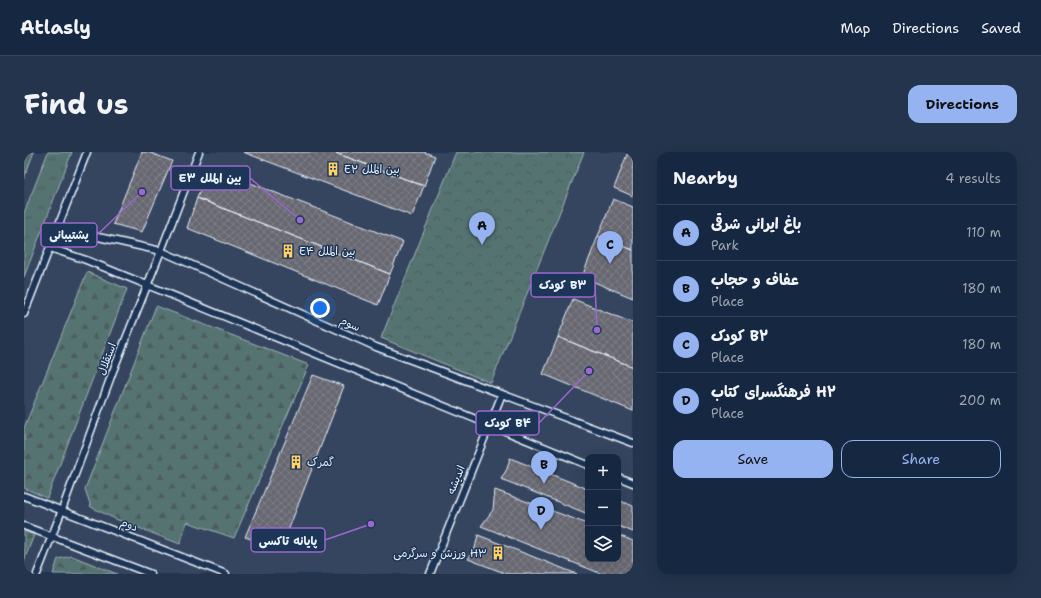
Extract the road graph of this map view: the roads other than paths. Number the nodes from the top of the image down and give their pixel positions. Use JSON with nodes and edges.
{"nodes":[{"id":1,"x":87,"y":152,"type":"edge"},
{"id":2,"x":199,"y":152,"type":"edge"},
{"id":3,"x":58,"y":228,"type":"junction"},
{"id":4,"x":50,"y":248,"type":"junction"},
{"id":5,"x":161,"y":251,"type":"junction"},
{"id":6,"x":148,"y":285,"type":"junction"},
{"id":7,"x":24,"y":314,"type":"edge"},
{"id":8,"x":502,"y":394,"type":"junction"},
{"id":9,"x":490,"y":425,"type":"junction"},
{"id":10,"x":633,"y":443,"type":"edge"},
{"id":11,"x":585,"y":464,"type":"edge"},
{"id":12,"x":621,"y":478,"type":"edge"},
{"id":13,"x":633,"y":483,"type":"edge"},
{"id":14,"x":24,"y":496,"type":"edge"},
{"id":15,"x":62,"y":510,"type":"junction"},
{"id":16,"x":24,"y":526,"type":"edge"},
{"id":17,"x":52,"y":536,"type":"junction"},
{"id":18,"x":37,"y":574,"type":"edge"},
{"id":19,"x":151,"y":574,"type":"edge"},
{"id":20,"x":226,"y":574,"type":"edge"},
{"id":21,"x":430,"y":574,"type":"edge"}],
"edges":[{"from":1,"to":3,"type":"lane"},
{"from":2,"to":5,"type":"lane","name":"استقلال"},
{"from":3,"to":4,"type":"lane"},
{"from":3,"to":5,"type":"lane","name":"سوم"},
{"from":4,"to":6,"type":"lane"},
{"from":4,"to":7,"type":"lane"},
{"from":5,"to":6,"type":"lane","name":"استقلال"},
{"from":5,"to":8,"type":"lane","name":"سوم"},
{"from":6,"to":9,"type":"lane"},
{"from":6,"to":15,"type":"lane","name":"استقلال"},
{"from":8,"to":9,"type":"lane","name":"اندیشه"},
{"from":8,"to":10,"type":"lane","name":"سوم"},
{"from":9,"to":11,"type":"lane"},
{"from":9,"to":21,"type":"lane","name":"اندیشه"},
{"from":12,"to":13,"type":"lane"},
{"from":14,"to":15,"type":"lane","name":"دوم"},
{"from":15,"to":17,"type":"lane","name":"استقلال"},
{"from":15,"to":20,"type":"lane","name":"دوم"},
{"from":16,"to":17,"type":"lane"},
{"from":17,"to":18,"type":"lane","name":"استقلال"},
{"from":17,"to":19,"type":"lane"}]}
